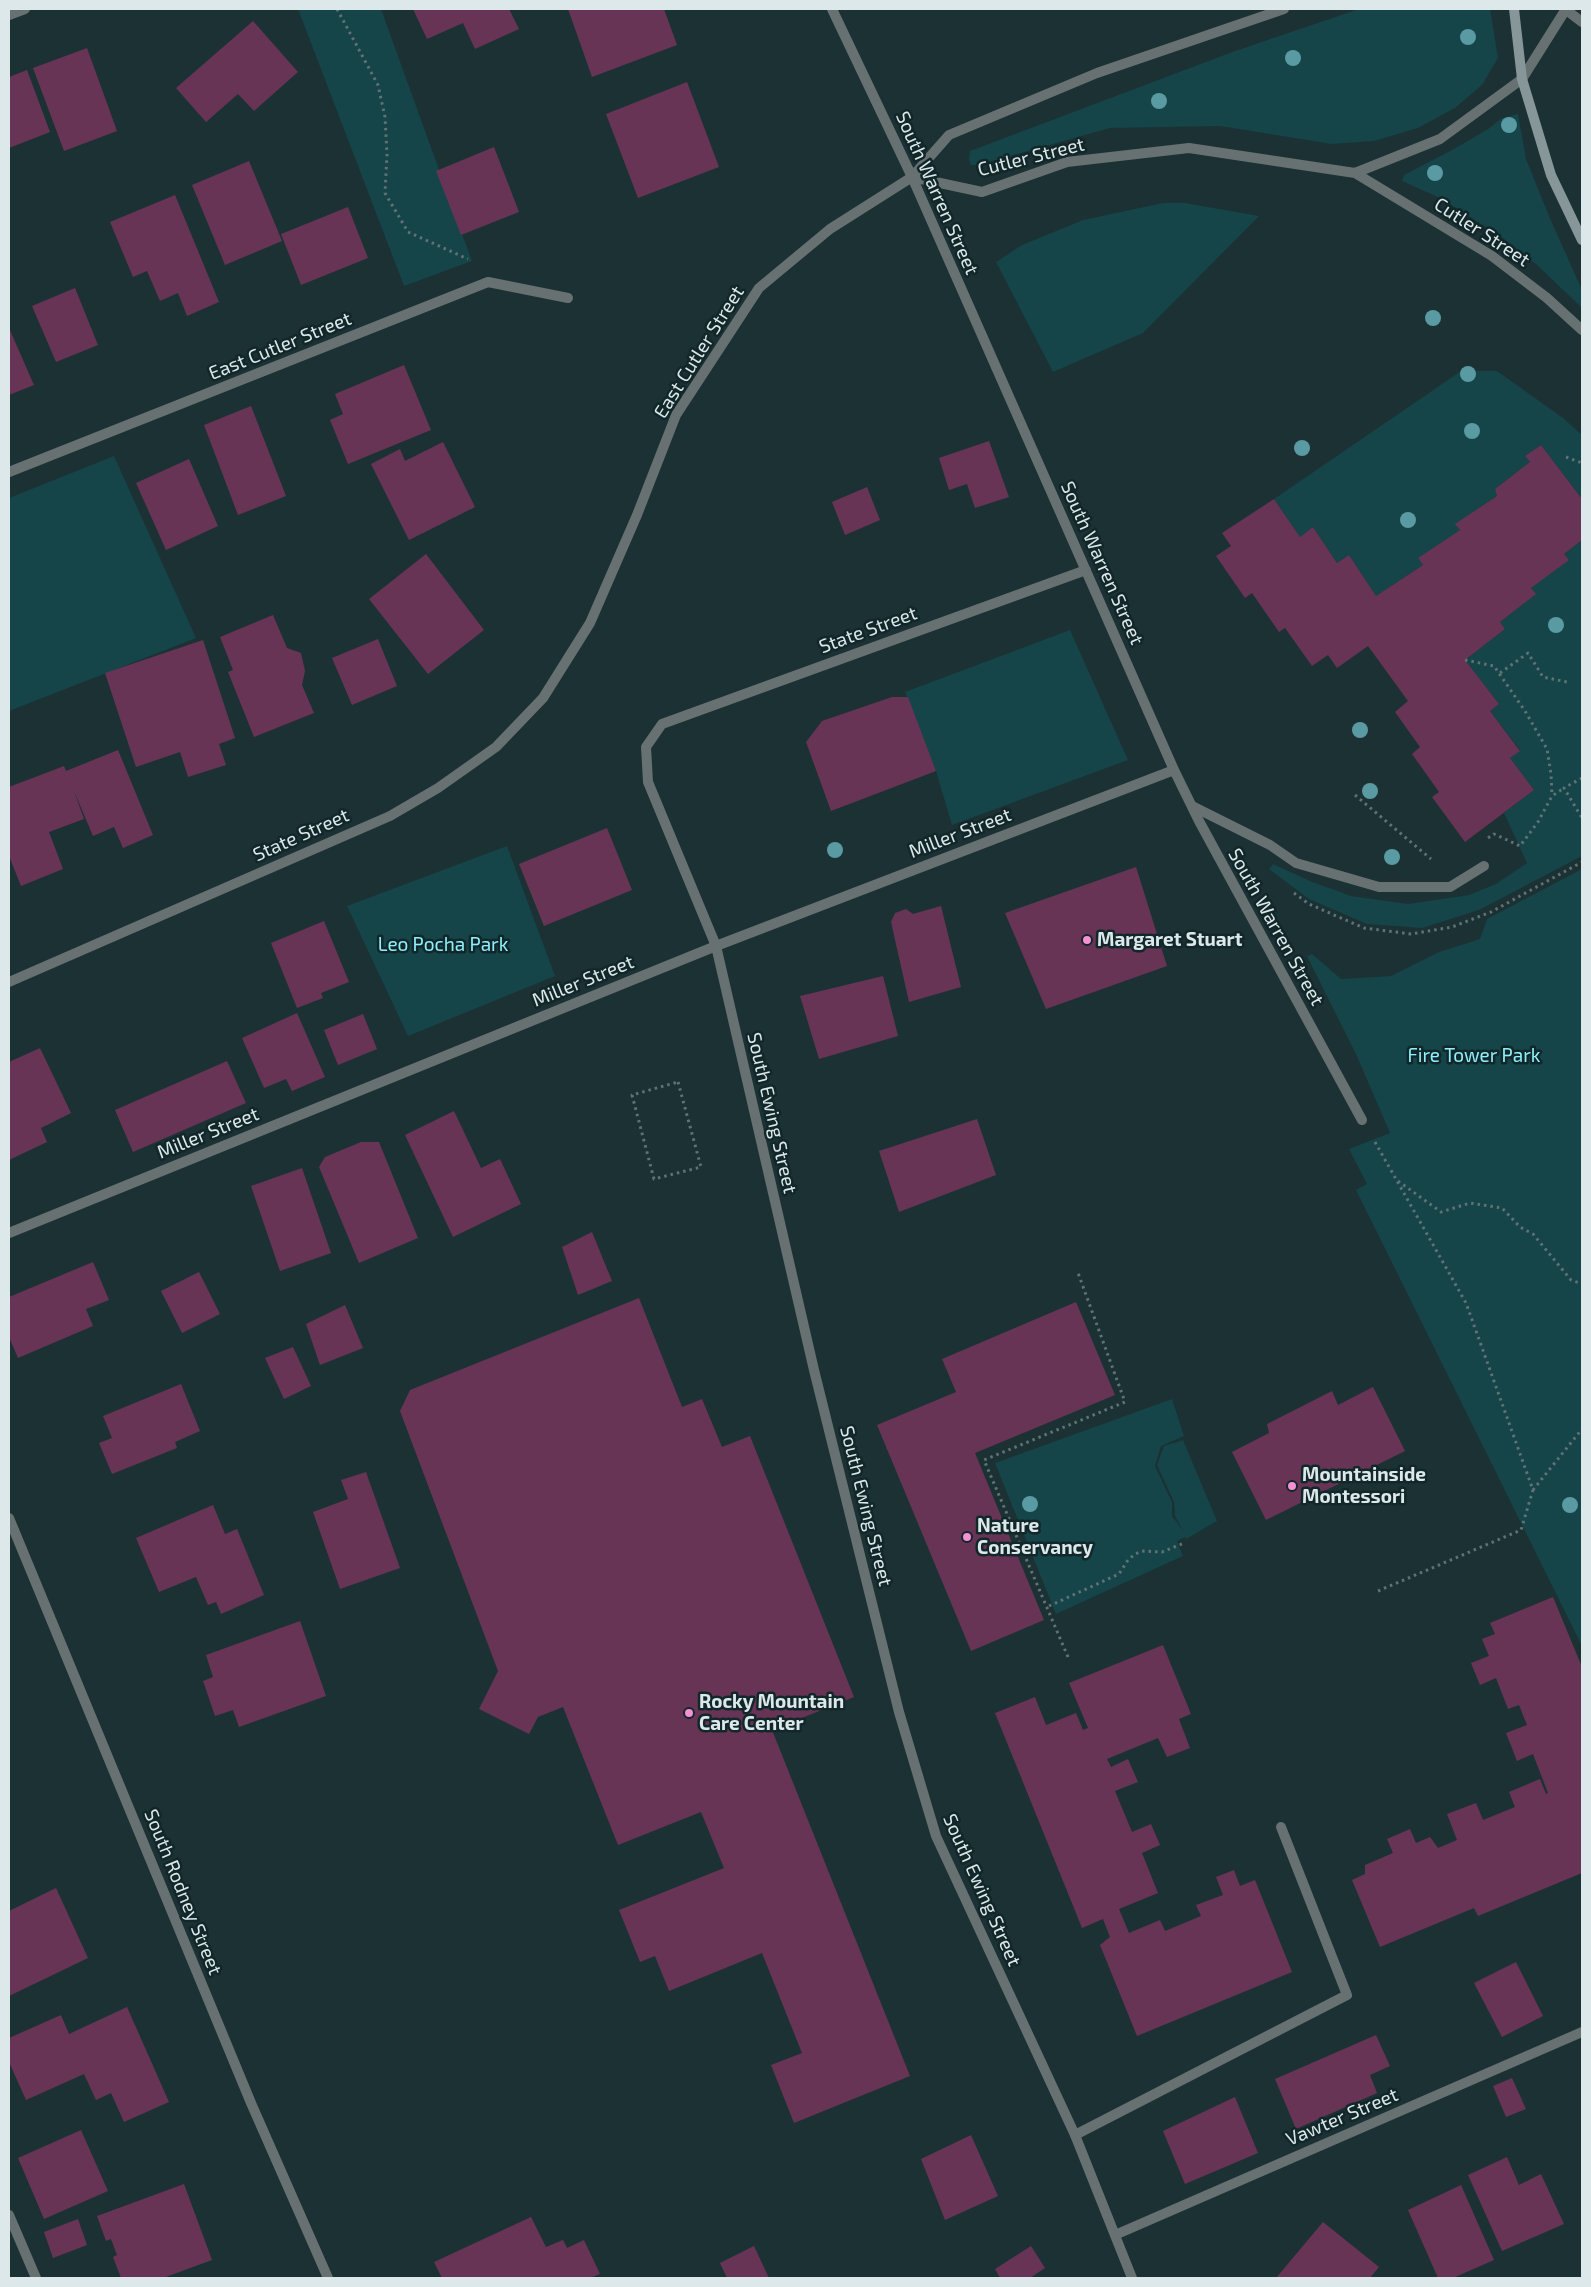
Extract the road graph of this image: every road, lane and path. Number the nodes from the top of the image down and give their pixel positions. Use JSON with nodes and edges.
{"nodes":[{"id":1,"x":25,"y":9,"type":"edge"},
{"id":2,"x":337,"y":9,"type":"edge"},
{"id":3,"x":832,"y":9,"type":"edge"},
{"id":4,"x":1280,"y":9,"type":"edge"},
{"id":5,"x":1514,"y":9,"type":"edge"},
{"id":6,"x":1566,"y":9,"type":"edge"},
{"id":7,"x":9,"y":15,"type":"edge"},
{"id":8,"x":1582,"y":22,"type":"edge"},
{"id":9,"x":1522,"y":79,"type":"junction"},
{"id":10,"x":1355,"y":173,"type":"junction"},
{"id":11,"x":912,"y":177,"type":"junction"},
{"id":12,"x":1582,"y":240,"type":"edge"},
{"id":13,"x":472,"y":261,"type":"dead end"},
{"id":14,"x":568,"y":298,"type":"dead end"},
{"id":15,"x":1582,"y":330,"type":"edge"},
{"id":16,"x":1566,"y":457,"type":"dead end"},
{"id":17,"x":1582,"y":463,"type":"edge"},
{"id":18,"x":9,"y":472,"type":"edge"},
{"id":19,"x":1086,"y":570,"type":"junction"},
{"id":20,"x":1465,"y":660,"type":"dead end"},
{"id":21,"x":565,"y":661,"type":"joint"},
{"id":22,"x":1500,"y":673,"type":"junction"},
{"id":23,"x":1567,"y":682,"type":"dead end"},
{"id":24,"x":662,"y":724,"type":"joint"},
{"id":25,"x":1174,"y":770,"type":"junction"},
{"id":26,"x":1582,"y":778,"type":"edge"},
{"id":27,"x":1564,"y":788,"type":"junction"},
{"id":28,"x":1355,"y":795,"type":"dead end"},
{"id":29,"x":1552,"y":796,"type":"junction"},
{"id":30,"x":1192,"y":806,"type":"junction"},
{"id":31,"x":1582,"y":818,"type":"edge"},
{"id":32,"x":1486,"y":839,"type":"dead end"},
{"id":33,"x":1484,"y":866,"type":"dead end"},
{"id":34,"x":1450,"y":887,"type":"junction"},
{"id":35,"x":716,"y":946,"type":"junction"},
{"id":36,"x":9,"y":982,"type":"edge"},
{"id":37,"x":1362,"y":1120,"type":"joint"},
{"id":38,"x":700,"y":1167,"type":"joint"},
{"id":39,"x":1398,"y":1180,"type":"junction"},
{"id":40,"x":9,"y":1233,"type":"edge"},
{"id":41,"x":1077,"y":1270,"type":"dead end"},
{"id":42,"x":1582,"y":1284,"type":"edge"},
{"id":43,"x":1582,"y":1429,"type":"edge"},
{"id":44,"x":1533,"y":1490,"type":"junction"},
{"id":45,"x":9,"y":1518,"type":"edge"},
{"id":46,"x":1184,"y":1543,"type":"dead end"},
{"id":47,"x":1378,"y":1591,"type":"dead end"},
{"id":48,"x":1049,"y":1606,"type":"junction"},
{"id":49,"x":1068,"y":1657,"type":"dead end"},
{"id":50,"x":1281,"y":1827,"type":"dead end"},
{"id":51,"x":1582,"y":2032,"type":"edge"},
{"id":52,"x":1075,"y":2135,"type":"junction"},
{"id":53,"x":9,"y":2215,"type":"edge"},
{"id":54,"x":1115,"y":2235,"type":"junction"},
{"id":55,"x":36,"y":2278,"type":"edge"},
{"id":56,"x":328,"y":2278,"type":"edge"},
{"id":57,"x":1132,"y":2278,"type":"edge"}],
"edges":[{"from":1,"to":7,"type":"street"},
{"from":2,"to":13,"type":"path"},
{"from":3,"to":11,"type":"street","name":"South Warren Street"},
{"from":4,"to":11,"type":"street"},
{"from":5,"to":9,"type":"street"},
{"from":6,"to":8,"type":"street"},
{"from":6,"to":9,"type":"street"},
{"from":9,"to":10,"type":"street"},
{"from":9,"to":12,"type":"street"},
{"from":10,"to":11,"type":"street","name":"Cutler Street"},
{"from":10,"to":15,"type":"street","name":"Cutler Street"},
{"from":11,"to":19,"type":"street","name":"South Warren Street"},
{"from":11,"to":21,"type":"street","name":"East Cutler Street"},
{"from":14,"to":18,"type":"street","name":"East Cutler Street"},
{"from":16,"to":17,"type":"path"},
{"from":19,"to":24,"type":"street","name":"State Street"},
{"from":19,"to":25,"type":"street","name":"South Warren Street"},
{"from":20,"to":22,"type":"path"},
{"from":21,"to":36,"type":"street","name":"State Street"},
{"from":22,"to":23,"type":"path"},
{"from":22,"to":29,"type":"path"},
{"from":24,"to":35,"type":"street","name":"South Ewing Street"},
{"from":25,"to":30,"type":"street","name":"South Warren Street"},
{"from":25,"to":35,"type":"street","name":"Miller Street"},
{"from":26,"to":27,"type":"path"},
{"from":27,"to":29,"type":"path"},
{"from":27,"to":31,"type":"path"},
{"from":28,"to":34,"type":"path"},
{"from":29,"to":32,"type":"path"},
{"from":30,"to":34,"type":"street"},
{"from":30,"to":37,"type":"street","name":"South Warren Street"},
{"from":33,"to":34,"type":"street"},
{"from":35,"to":40,"type":"street","name":"Miller Street"},
{"from":35,"to":52,"type":"street","name":"South Ewing Street"},
{"from":37,"to":39,"type":"path"},
{"from":38,"to":38,"type":"path"},
{"from":39,"to":42,"type":"path"},
{"from":39,"to":44,"type":"path"},
{"from":41,"to":48,"type":"path"},
{"from":43,"to":44,"type":"path"},
{"from":44,"to":47,"type":"path"},
{"from":45,"to":56,"type":"street","name":"South Rodney Street"},
{"from":46,"to":48,"type":"path"},
{"from":48,"to":49,"type":"path"},
{"from":50,"to":52,"type":"street"},
{"from":51,"to":54,"type":"street","name":"Vawter Street"},
{"from":52,"to":54,"type":"street","name":"South Ewing Street"},
{"from":53,"to":55,"type":"street"},
{"from":54,"to":57,"type":"street","name":"South Ewing Street"}]}
